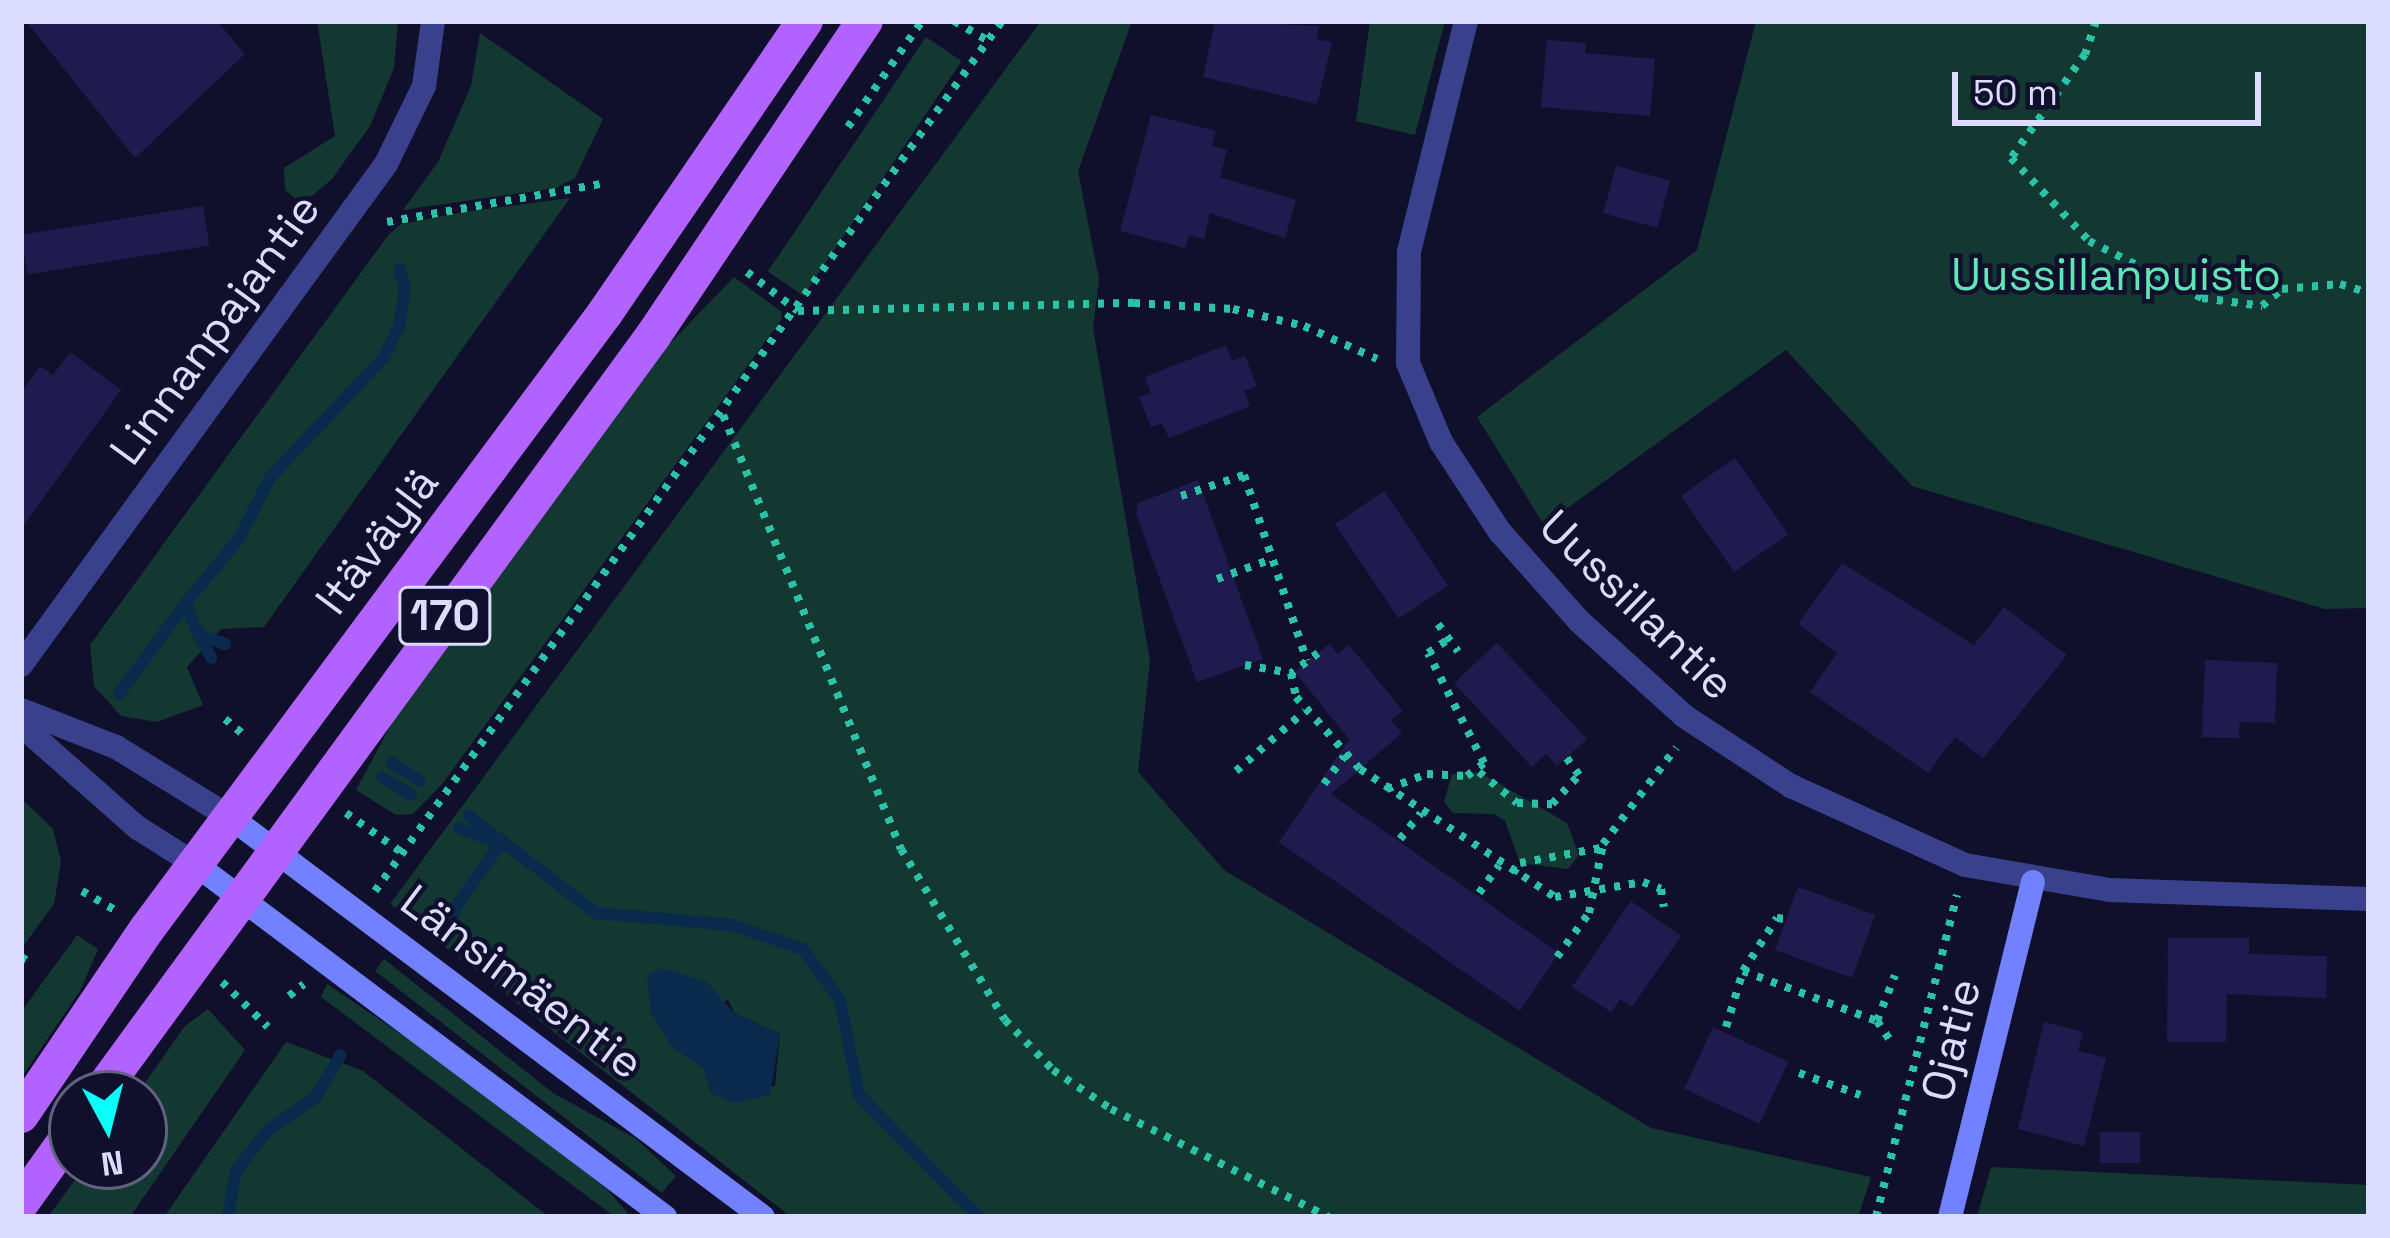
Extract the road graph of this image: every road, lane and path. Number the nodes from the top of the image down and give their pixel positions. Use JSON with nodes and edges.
{"nodes":[{"id":1,"x":433,"y":21,"type":"edge"},
{"id":2,"x":805,"y":21,"type":"edge"},
{"id":3,"x":865,"y":21,"type":"edge"},
{"id":4,"x":922,"y":21,"type":"edge"},
{"id":5,"x":954,"y":21,"type":"edge"},
{"id":6,"x":1002,"y":21,"type":"edge"},
{"id":7,"x":1466,"y":21,"type":"edge"},
{"id":8,"x":2096,"y":21,"type":"edge"},
{"id":9,"x":988,"y":41,"type":"junction"},
{"id":10,"x":848,"y":127,"type":"dead end"},
{"id":11,"x":600,"y":184,"type":"dead end"},
{"id":12,"x":388,"y":222,"type":"dead end"},
{"id":13,"x":748,"y":272,"type":"dead end"},
{"id":14,"x":2369,"y":293,"type":"edge"},
{"id":15,"x":798,"y":310,"type":"junction"},
{"id":16,"x":1391,"y":362,"type":"dead end"},
{"id":17,"x":722,"y":413,"type":"junction"},
{"id":18,"x":1181,"y":496,"type":"dead end"},
{"id":19,"x":1272,"y":559,"type":"junction"},
{"id":20,"x":1217,"y":580,"type":"dead end"},
{"id":21,"x":1438,"y":624,"type":"dead end"},
{"id":22,"x":1449,"y":639,"type":"junction"},
{"id":23,"x":1458,"y":652,"type":"dead end"},
{"id":24,"x":1318,"y":653,"type":"dead end"},
{"id":25,"x":1307,"y":661,"type":"junction"},
{"id":26,"x":21,"y":665,"type":"edge"},
{"id":27,"x":1245,"y":665,"type":"dead end"},
{"id":28,"x":1291,"y":673,"type":"junction"},
{"id":29,"x":21,"y":710,"type":"edge"},
{"id":30,"x":1305,"y":711,"type":"junction"},
{"id":31,"x":1695,"y":723,"type":"junction"},
{"id":32,"x":21,"y":725,"type":"edge"},
{"id":33,"x":1344,"y":756,"type":"junction"},
{"id":34,"x":1567,"y":757,"type":"dead end"},
{"id":35,"x":1236,"y":771,"type":"dead end"},
{"id":36,"x":1479,"y":772,"type":"junction"},
{"id":37,"x":1324,"y":784,"type":"dead end"},
{"id":38,"x":1387,"y":789,"type":"junction"},
{"id":39,"x":1421,"y":813,"type":"junction"},
{"id":40,"x":230,"y":817,"type":"junction"},
{"id":41,"x":1400,"y":839,"type":"dead end"},
{"id":42,"x":273,"y":848,"type":"junction"},
{"id":43,"x":1601,"y":848,"type":"junction"},
{"id":44,"x":195,"y":864,"type":"junction"},
{"id":45,"x":1499,"y":865,"type":"junction"},
{"id":46,"x":1513,"y":873,"type":"junction"},
{"id":47,"x":2033,"y":882,"type":"junction"},
{"id":48,"x":373,"y":893,"type":"dead end"},
{"id":49,"x":1479,"y":893,"type":"dead end"},
{"id":50,"x":1957,"y":894,"type":"dead end"},
{"id":51,"x":238,"y":895,"type":"junction"},
{"id":52,"x":1594,"y":895,"type":"junction"},
{"id":53,"x":2369,"y":898,"type":"edge"},
{"id":54,"x":1664,"y":907,"type":"dead end"},
{"id":55,"x":1786,"y":919,"type":"dead end"},
{"id":56,"x":1558,"y":958,"type":"dead end"},
{"id":57,"x":1743,"y":971,"type":"junction"},
{"id":58,"x":1895,"y":974,"type":"dead end"},
{"id":59,"x":1877,"y":1021,"type":"junction"},
{"id":60,"x":1726,"y":1027,"type":"dead end"},
{"id":61,"x":1889,"y":1039,"type":"dead end"},
{"id":62,"x":117,"y":1070,"type":"edge"},
{"id":63,"x":1798,"y":1073,"type":"dead end"},
{"id":64,"x":1860,"y":1095,"type":"dead end"},
{"id":65,"x":21,"y":1115,"type":"edge"},
{"id":66,"x":48,"y":1165,"type":"edge"},
{"id":67,"x":21,"y":1203,"type":"edge"},
{"id":68,"x":664,"y":1217,"type":"edge"},
{"id":69,"x":763,"y":1217,"type":"edge"},
{"id":70,"x":1328,"y":1217,"type":"edge"},
{"id":71,"x":1876,"y":1217,"type":"edge"},
{"id":72,"x":1950,"y":1217,"type":"edge"}],
"edges":[{"from":1,"to":26,"type":"street","name":"Linnanpajantie"},
{"from":2,"to":40,"type":"main road","name":"Itäväylä","number":"170"},
{"from":3,"to":42,"type":"main road","number":"170"},
{"from":4,"to":10,"type":"path"},
{"from":5,"to":9,"type":"path"},
{"from":6,"to":9,"type":"path"},
{"from":7,"to":31,"type":"street","name":"Uussillantie"},
{"from":8,"to":14,"type":"path"},
{"from":9,"to":15,"type":"path"},
{"from":11,"to":12,"type":"path"},
{"from":13,"to":15,"type":"path"},
{"from":15,"to":16,"type":"path"},
{"from":15,"to":17,"type":"path"},
{"from":17,"to":48,"type":"path"},
{"from":17,"to":70,"type":"path"},
{"from":18,"to":19,"type":"path"},
{"from":19,"to":20,"type":"path"},
{"from":19,"to":25,"type":"path"},
{"from":21,"to":22,"type":"path"},
{"from":22,"to":23,"type":"path"},
{"from":22,"to":36,"type":"path"},
{"from":24,"to":25,"type":"path"},
{"from":25,"to":28,"type":"path"},
{"from":27,"to":28,"type":"path"},
{"from":28,"to":30,"type":"path"},
{"from":29,"to":40,"type":"street"},
{"from":30,"to":33,"type":"path"},
{"from":30,"to":35,"type":"path"},
{"from":31,"to":43,"type":"path"},
{"from":31,"to":47,"type":"street","name":"Uussillantie"},
{"from":32,"to":44,"type":"street"},
{"from":33,"to":37,"type":"path"},
{"from":33,"to":38,"type":"path"},
{"from":34,"to":36,"type":"path"},
{"from":36,"to":38,"type":"path"},
{"from":38,"to":39,"type":"path"},
{"from":39,"to":41,"type":"path"},
{"from":39,"to":45,"type":"path"},
{"from":40,"to":42,"type":"main road","name":"Länsimäentie"},
{"from":40,"to":44,"type":"main road","name":"Itäväylä","number":"170"},
{"from":42,"to":51,"type":"main road","number":"170"},
{"from":42,"to":69,"type":"main road","name":"Länsimäentie"},
{"from":43,"to":46,"type":"path"},
{"from":43,"to":52,"type":"path"},
{"from":44,"to":51,"type":"main road"},
{"from":44,"to":65,"type":"main road","name":"Itäväylä","number":"170"},
{"from":45,"to":46,"type":"path"},
{"from":45,"to":49,"type":"path"},
{"from":46,"to":52,"type":"path"},
{"from":47,"to":53,"type":"street","name":"Uussillantie"},
{"from":47,"to":72,"type":"main road","name":"Ojatie"},
{"from":50,"to":71,"type":"path"},
{"from":51,"to":62,"type":"main road","number":"170"},
{"from":51,"to":68,"type":"main road"},
{"from":52,"to":54,"type":"path"},
{"from":52,"to":56,"type":"path"},
{"from":55,"to":57,"type":"path"},
{"from":57,"to":59,"type":"path"},
{"from":57,"to":60,"type":"path"},
{"from":58,"to":59,"type":"path"},
{"from":59,"to":61,"type":"path"},
{"from":63,"to":64,"type":"path"},
{"from":66,"to":67,"type":"main road"}]}
